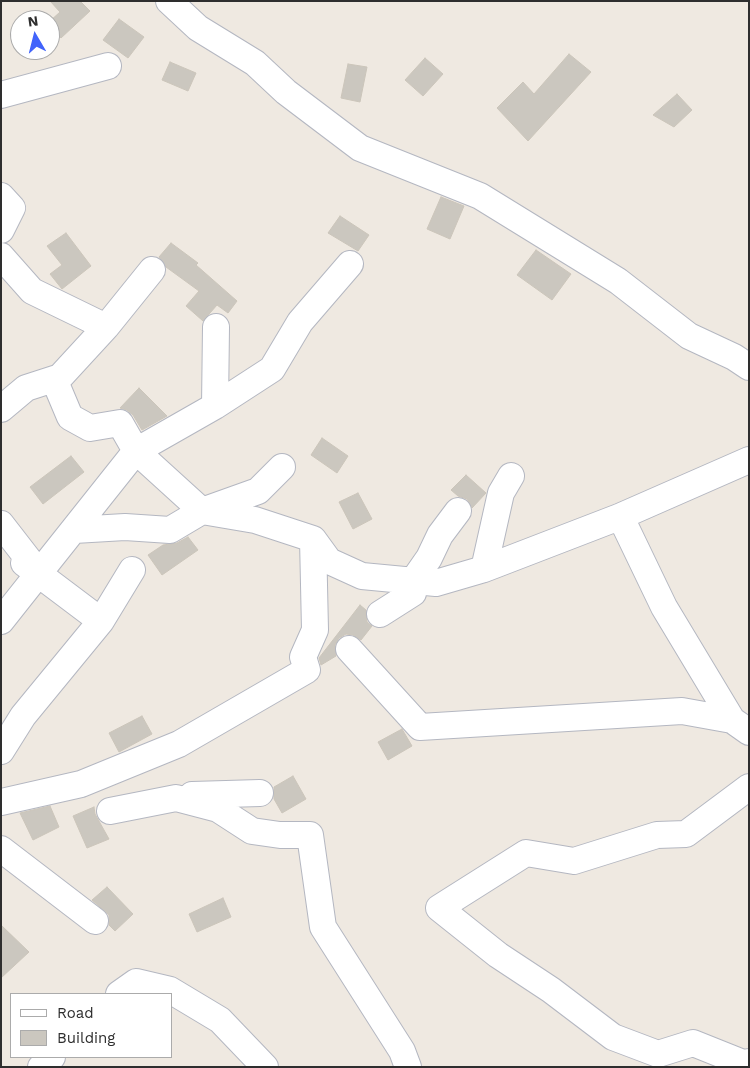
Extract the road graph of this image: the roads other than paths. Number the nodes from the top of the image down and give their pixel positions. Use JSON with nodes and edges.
{"nodes":[{"id":1,"x":169,"y":1,"type":"edge"},
{"id":2,"x":108,"y":66,"type":"dead end"},
{"id":3,"x":1,"y":95,"type":"edge"},
{"id":4,"x":1,"y":196,"type":"edge"},
{"id":5,"x":1,"y":230,"type":"edge"},
{"id":6,"x":1,"y":256,"type":"edge"},
{"id":7,"x":350,"y":264,"type":"dead end"},
{"id":8,"x":152,"y":270,"type":"dead end"},
{"id":9,"x":106,"y":327,"type":"junction"},
{"id":10,"x":216,"y":327,"type":"dead end"},
{"id":11,"x":749,"y":367,"type":"edge"},
{"id":12,"x":54,"y":379,"type":"junction"},
{"id":13,"x":215,"y":406,"type":"junction"},
{"id":14,"x":1,"y":409,"type":"edge"},
{"id":15,"x":136,"y":451,"type":"junction"},
{"id":16,"x":749,"y":460,"type":"edge"},
{"id":17,"x":282,"y":467,"type":"dead end"},
{"id":18,"x":511,"y":476,"type":"dead end"},
{"id":19,"x":202,"y":511,"type":"junction"},
{"id":20,"x":458,"y":511,"type":"dead end"},
{"id":21,"x":619,"y":517,"type":"junction"},
{"id":22,"x":1,"y":524,"type":"edge"},
{"id":23,"x":74,"y":530,"type":"junction"},
{"id":24,"x":312,"y":539,"type":"junction"},
{"id":25,"x":1,"y":547,"type":"edge"},
{"id":26,"x":484,"y":569,"type":"junction"},
{"id":27,"x":132,"y":570,"type":"dead end"},
{"id":28,"x":39,"y":573,"type":"junction"},
{"id":29,"x":413,"y":581,"type":"junction"},
{"id":30,"x":380,"y":614,"type":"dead end"},
{"id":31,"x":1,"y":622,"type":"edge"},
{"id":32,"x":101,"y":622,"type":"junction"},
{"id":33,"x":349,"y":649,"type":"dead end"},
{"id":34,"x":740,"y":726,"type":"edge"},
{"id":35,"x":4,"y":741,"type":"edge"},
{"id":36,"x":749,"y":787,"type":"edge"},
{"id":37,"x":260,"y":793,"type":"dead end"},
{"id":38,"x":176,"y":798,"type":"junction"},
{"id":39,"x":1,"y":802,"type":"edge"},
{"id":40,"x":110,"y":811,"type":"dead end"},
{"id":41,"x":1,"y":849,"type":"edge"},
{"id":42,"x":95,"y":921,"type":"dead end"},
{"id":43,"x":120,"y":993,"type":"edge"},
{"id":44,"x":51,"y":1058,"type":"edge"},
{"id":45,"x":714,"y":1059,"type":"edge"},
{"id":46,"x":749,"y":1062,"type":"edge"},
{"id":47,"x":41,"y":1067,"type":"edge"},
{"id":48,"x":265,"y":1067,"type":"edge"},
{"id":49,"x":408,"y":1067,"type":"edge"}],
"edges":[{"from":1,"to":11,"type":"street"},
{"from":2,"to":3,"type":"street"},
{"from":4,"to":5,"type":"street"},
{"from":6,"to":9,"type":"street"},
{"from":7,"to":13,"type":"street"},
{"from":8,"to":9,"type":"street"},
{"from":9,"to":12,"type":"street"},
{"from":10,"to":13,"type":"street"},
{"from":12,"to":14,"type":"street"},
{"from":12,"to":15,"type":"street"},
{"from":13,"to":15,"type":"street"},
{"from":15,"to":19,"type":"street"},
{"from":15,"to":23,"type":"street"},
{"from":16,"to":21,"type":"street"},
{"from":17,"to":19,"type":"street"},
{"from":18,"to":26,"type":"street"},
{"from":19,"to":23,"type":"street"},
{"from":19,"to":24,"type":"street"},
{"from":20,"to":29,"type":"street"},
{"from":21,"to":26,"type":"street"},
{"from":21,"to":34,"type":"street"},
{"from":22,"to":28,"type":"street"},
{"from":23,"to":28,"type":"street"},
{"from":24,"to":29,"type":"street"},
{"from":24,"to":39,"type":"street"},
{"from":25,"to":28,"type":"street"},
{"from":26,"to":29,"type":"street"},
{"from":27,"to":32,"type":"street"},
{"from":28,"to":31,"type":"street"},
{"from":28,"to":32,"type":"street"},
{"from":29,"to":30,"type":"street"},
{"from":32,"to":35,"type":"street"},
{"from":33,"to":34,"type":"street"},
{"from":36,"to":45,"type":"street"},
{"from":37,"to":38,"type":"street"},
{"from":38,"to":40,"type":"street"},
{"from":38,"to":49,"type":"street"},
{"from":41,"to":42,"type":"street"},
{"from":43,"to":48,"type":"street"},
{"from":44,"to":47,"type":"street"},
{"from":45,"to":46,"type":"street"}]}
